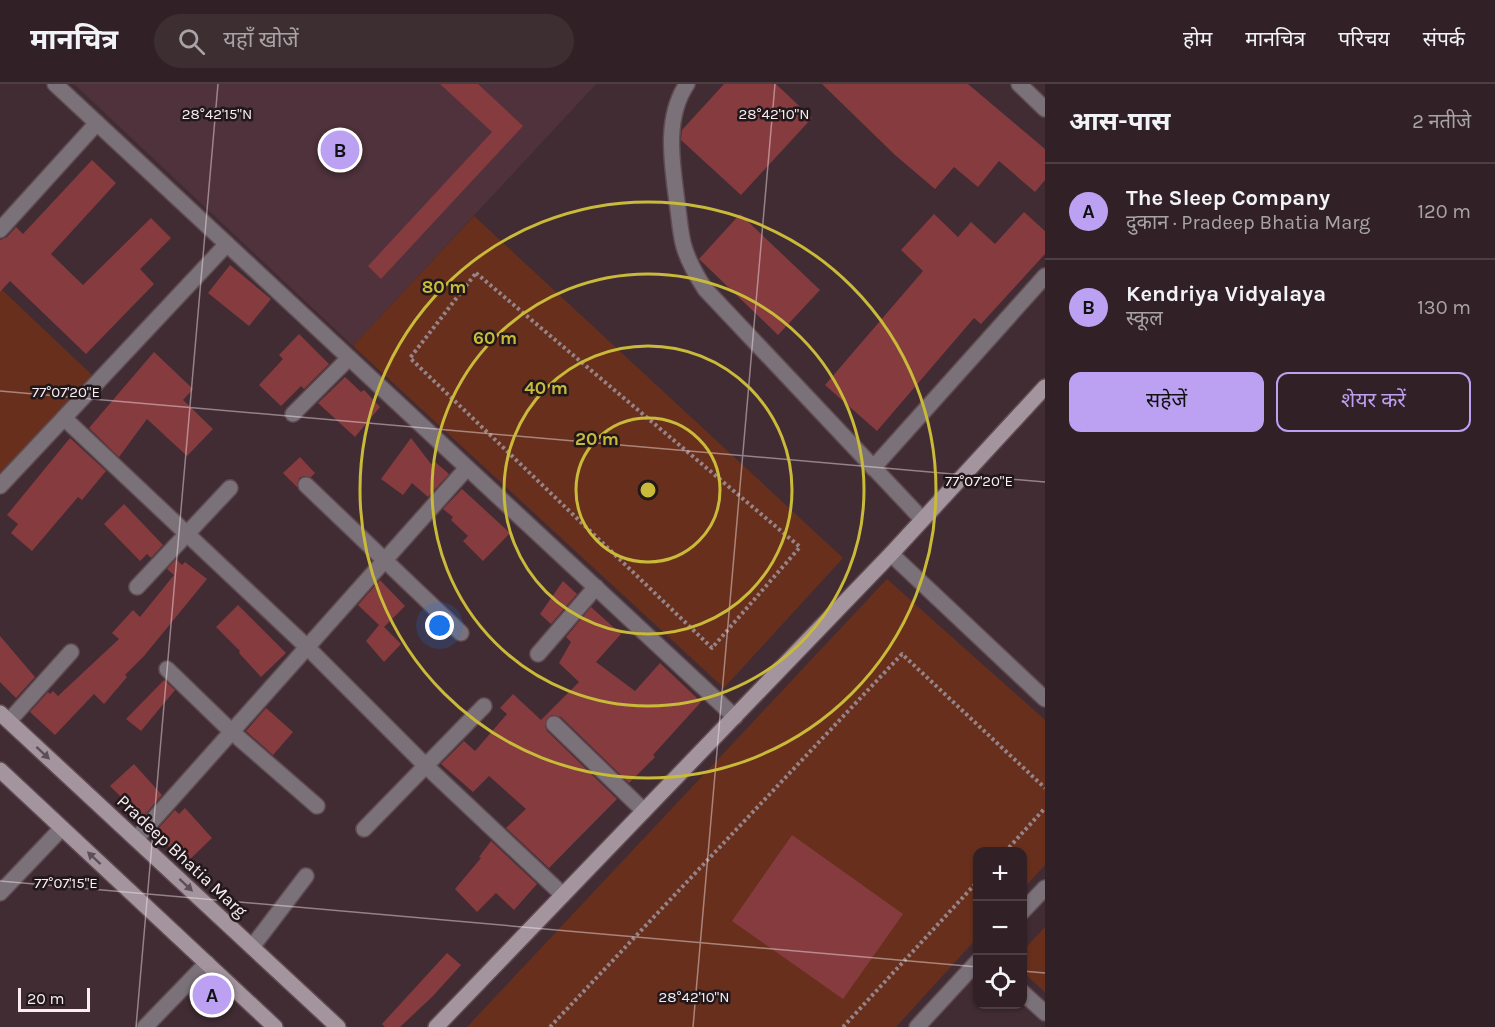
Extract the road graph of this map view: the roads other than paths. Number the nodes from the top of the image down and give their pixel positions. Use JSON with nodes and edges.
{"nodes":[{"id":1,"x":55,"y":84,"type":"edge"},
{"id":2,"x":687,"y":84,"type":"edge"},
{"id":3,"x":1020,"y":84,"type":"edge"},
{"id":4,"x":1045,"y":109,"type":"edge"},
{"id":5,"x":97,"y":123,"type":"junction"},
{"id":6,"x":0,"y":230,"type":"edge"},
{"id":7,"x":227,"y":244,"type":"junction"},
{"id":8,"x":1045,"y":276,"type":"edge"},
{"id":9,"x":349,"y":358,"type":"junction"},
{"id":10,"x":1045,"y":387,"type":"edge"},
{"id":11,"x":293,"y":414,"type":"dead end"},
{"id":12,"x":64,"y":418,"type":"junction"},
{"id":13,"x":467,"y":468,"type":"junction"},
{"id":14,"x":873,"y":468,"type":"junction"},
{"id":15,"x":306,"y":485,"type":"dead end"},
{"id":16,"x":0,"y":486,"type":"edge"},
{"id":17,"x":230,"y":488,"type":"dead end"},
{"id":18,"x":922,"y":519,"type":"junction"},
{"id":19,"x":186,"y":534,"type":"junction"},
{"id":20,"x":891,"y":554,"type":"junction"},
{"id":21,"x":385,"y":559,"type":"junction"},
{"id":22,"x":137,"y":587,"type":"dead end"},
{"id":23,"x":596,"y":587,"type":"junction"},
{"id":24,"x":461,"y":633,"type":"dead end"},
{"id":25,"x":307,"y":647,"type":"junction"},
{"id":26,"x":71,"y":652,"type":"dead end"},
{"id":27,"x":538,"y":654,"type":"dead end"},
{"id":28,"x":168,"y":669,"type":"dead end"},
{"id":29,"x":1045,"y":699,"type":"edge"},
{"id":30,"x":484,"y":706,"type":"dead end"},
{"id":31,"x":4,"y":717,"type":"edge"},
{"id":32,"x":735,"y":717,"type":"junction"},
{"id":33,"x":554,"y":724,"type":"dead end"},
{"id":34,"x":232,"y":732,"type":"junction"},
{"id":35,"x":426,"y":766,"type":"junction"},
{"id":36,"x":0,"y":770,"type":"edge"},
{"id":37,"x":317,"y":806,"type":"dead end"},
{"id":38,"x":644,"y":811,"type":"junction"},
{"id":39,"x":62,"y":828,"type":"junction"},
{"id":40,"x":364,"y":829,"type":"dead end"},
{"id":41,"x":136,"y":839,"type":"junction"},
{"id":42,"x":306,"y":876,"type":"dead end"},
{"id":43,"x":1045,"y":888,"type":"edge"},
{"id":44,"x":0,"y":893,"type":"edge"},
{"id":45,"x":563,"y":896,"type":"junction"},
{"id":46,"x":1027,"y":908,"type":"edge"},
{"id":47,"x":252,"y":947,"type":"junction"},
{"id":48,"x":207,"y":963,"type":"junction"},
{"id":49,"x":973,"y":966,"type":"edge"},
{"id":50,"x":1027,"y":996,"type":"edge"},
{"id":51,"x":1045,"y":1013,"type":"edge"},
{"id":52,"x":145,"y":1027,"type":"edge"},
{"id":53,"x":275,"y":1027,"type":"edge"},
{"id":54,"x":338,"y":1027,"type":"edge"},
{"id":55,"x":436,"y":1027,"type":"edge"},
{"id":56,"x":916,"y":1027,"type":"edge"}],
"edges":[{"from":1,"to":5,"type":"street"},
{"from":2,"to":14,"type":"street"},
{"from":3,"to":4,"type":"street"},
{"from":5,"to":6,"type":"street"},
{"from":5,"to":7,"type":"street"},
{"from":7,"to":9,"type":"street"},
{"from":7,"to":12,"type":"street"},
{"from":8,"to":14,"type":"street"},
{"from":9,"to":11,"type":"street"},
{"from":9,"to":13,"type":"street"},
{"from":10,"to":18,"type":"street"},
{"from":12,"to":16,"type":"street"},
{"from":12,"to":19,"type":"street"},
{"from":13,"to":21,"type":"street"},
{"from":13,"to":23,"type":"street"},
{"from":14,"to":18,"type":"street"},
{"from":15,"to":21,"type":"street"},
{"from":17,"to":19,"type":"street"},
{"from":18,"to":20,"type":"street"},
{"from":19,"to":22,"type":"street"},
{"from":19,"to":25,"type":"street"},
{"from":20,"to":29,"type":"street"},
{"from":20,"to":32,"type":"street"},
{"from":21,"to":24,"type":"street"},
{"from":21,"to":25,"type":"street"},
{"from":23,"to":27,"type":"street"},
{"from":23,"to":32,"type":"street"},
{"from":25,"to":34,"type":"street"},
{"from":25,"to":35,"type":"street"},
{"from":26,"to":31,"type":"street"},
{"from":28,"to":34,"type":"street"},
{"from":30,"to":35,"type":"street"},
{"from":31,"to":41,"type":"street","name":"Pradeep Bhatia Marg","one_way":true},
{"from":32,"to":38,"type":"street"},
{"from":33,"to":38,"type":"street"},
{"from":34,"to":37,"type":"street"},
{"from":34,"to":41,"type":"street"},
{"from":35,"to":40,"type":"street"},
{"from":35,"to":45,"type":"street"},
{"from":36,"to":39,"type":"street"},
{"from":38,"to":45,"type":"street"},
{"from":39,"to":44,"type":"street"},
{"from":48,"to":39,"type":"street","one_way":true},
{"from":41,"to":47,"type":"street","name":"Pradeep Bhatia Marg","one_way":true},
{"from":42,"to":47,"type":"street"},
{"from":43,"to":46,"type":"street"},
{"from":45,"to":55,"type":"street"},
{"from":47,"to":54,"type":"street","name":"Pradeep Bhatia Marg"},
{"from":48,"to":52,"type":"street"},
{"from":48,"to":53,"type":"street"},
{"from":49,"to":56,"type":"street"},
{"from":50,"to":51,"type":"street"}]}
